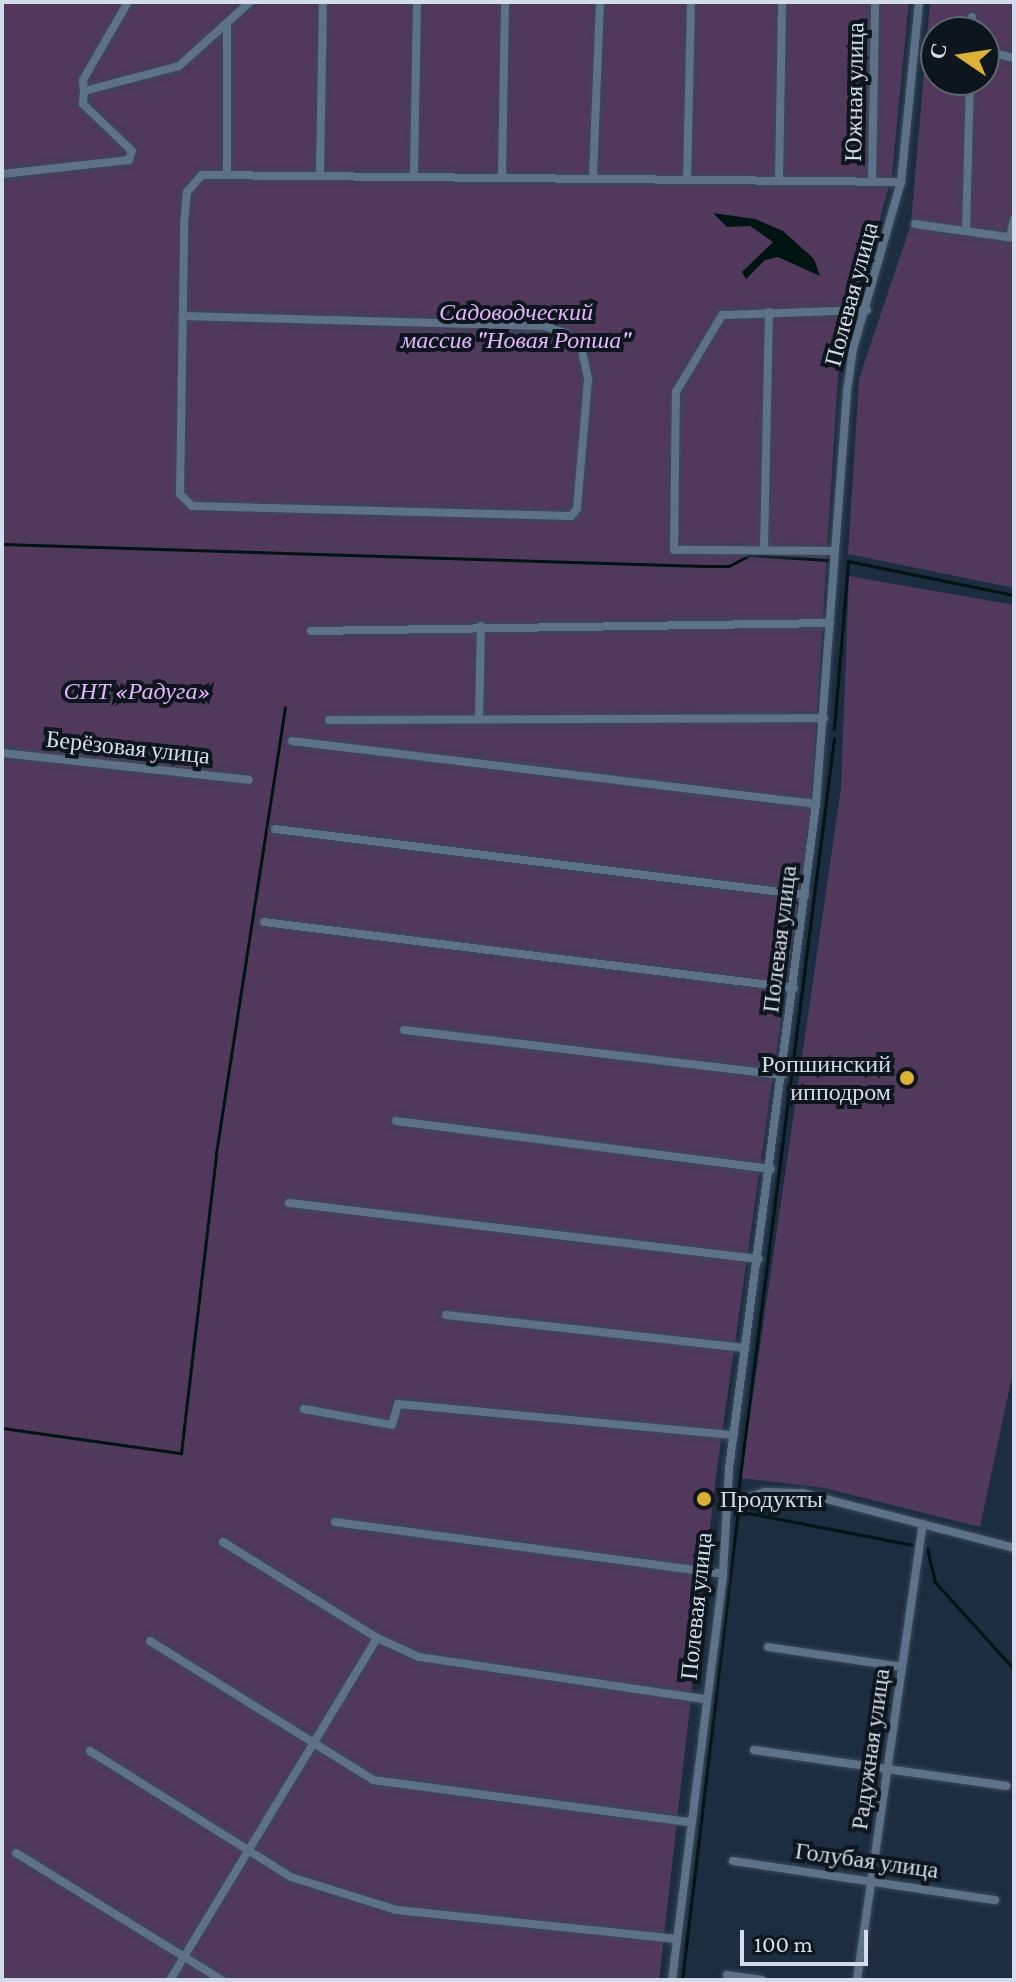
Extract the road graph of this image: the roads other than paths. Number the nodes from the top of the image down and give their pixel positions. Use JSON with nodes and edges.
{"nodes":[{"id":1,"x":128,"y":2,"type":"edge"},
{"id":2,"x":250,"y":2,"type":"edge"},
{"id":3,"x":323,"y":2,"type":"edge"},
{"id":4,"x":417,"y":2,"type":"edge"},
{"id":5,"x":505,"y":2,"type":"edge"},
{"id":6,"x":600,"y":2,"type":"edge"},
{"id":7,"x":691,"y":2,"type":"edge"},
{"id":8,"x":782,"y":2,"type":"edge"},
{"id":9,"x":875,"y":2,"type":"edge"},
{"id":10,"x":919,"y":2,"type":"edge"},
{"id":11,"x":227,"y":23,"type":"junction"},
{"id":12,"x":84,"y":91,"type":"junction"},
{"id":13,"x":970,"y":96,"type":"edge"},
{"id":14,"x":227,"y":172,"type":"junction"},
{"id":15,"x":320,"y":172,"type":"junction"},
{"id":16,"x":2,"y":174,"type":"edge"},
{"id":17,"x":414,"y":174,"type":"junction"},
{"id":18,"x":502,"y":176,"type":"junction"},
{"id":19,"x":593,"y":176,"type":"junction"},
{"id":20,"x":687,"y":179,"type":"junction"},
{"id":21,"x":779,"y":180,"type":"junction"},
{"id":22,"x":872,"y":182,"type":"junction"},
{"id":23,"x":901,"y":182,"type":"junction"},
{"id":24,"x":1014,"y":219,"type":"edge"},
{"id":25,"x":915,"y":224,"type":"dead end"},
{"id":26,"x":966,"y":231,"type":"junction"},
{"id":27,"x":1012,"y":237,"type":"edge"},
{"id":28,"x":867,"y":310,"type":"junction"},
{"id":29,"x":769,"y":312,"type":"junction"},
{"id":30,"x":183,"y":316,"type":"junction"},
{"id":31,"x":764,"y":549,"type":"junction"},
{"id":32,"x":835,"y":551,"type":"junction"},
{"id":33,"x":830,"y":623,"type":"junction"},
{"id":34,"x":481,"y":626,"type":"junction"},
{"id":35,"x":311,"y":631,"type":"dead end"},
{"id":36,"x":824,"y":718,"type":"junction"},
{"id":37,"x":479,"y":719,"type":"junction"},
{"id":38,"x":329,"y":720,"type":"dead end"},
{"id":39,"x":292,"y":741,"type":"dead end"},
{"id":40,"x":2,"y":753,"type":"edge"},
{"id":41,"x":249,"y":780,"type":"dead end"},
{"id":42,"x":816,"y":804,"type":"junction"},
{"id":43,"x":275,"y":829,"type":"dead end"},
{"id":44,"x":805,"y":895,"type":"junction"},
{"id":45,"x":264,"y":922,"type":"dead end"},
{"id":46,"x":794,"y":988,"type":"junction"},
{"id":47,"x":404,"y":1030,"type":"dead end"},
{"id":48,"x":782,"y":1075,"type":"junction"},
{"id":49,"x":396,"y":1121,"type":"dead end"},
{"id":50,"x":771,"y":1169,"type":"junction"},
{"id":51,"x":289,"y":1203,"type":"dead end"},
{"id":52,"x":759,"y":1259,"type":"junction"},
{"id":53,"x":446,"y":1315,"type":"dead end"},
{"id":54,"x":745,"y":1348,"type":"junction"},
{"id":55,"x":304,"y":1409,"type":"dead end"},
{"id":56,"x":734,"y":1435,"type":"junction"},
{"id":57,"x":729,"y":1503,"type":"junction"},
{"id":58,"x":335,"y":1522,"type":"dead end"},
{"id":59,"x":923,"y":1524,"type":"junction"},
{"id":60,"x":223,"y":1542,"type":"dead end"},
{"id":61,"x":1014,"y":1548,"type":"edge"},
{"id":62,"x":723,"y":1574,"type":"junction"},
{"id":63,"x":377,"y":1638,"type":"junction"},
{"id":64,"x":150,"y":1641,"type":"dead end"},
{"id":65,"x":768,"y":1647,"type":"dead end"},
{"id":66,"x":902,"y":1667,"type":"junction"},
{"id":67,"x":705,"y":1699,"type":"junction"},
{"id":68,"x":315,"y":1745,"type":"junction"},
{"id":69,"x":754,"y":1750,"type":"dead end"},
{"id":70,"x":90,"y":1751,"type":"dead end"},
{"id":71,"x":888,"y":1769,"type":"junction"},
{"id":72,"x":1006,"y":1786,"type":"dead end"},
{"id":73,"x":688,"y":1822,"type":"junction"},
{"id":74,"x":248,"y":1850,"type":"junction"},
{"id":75,"x":16,"y":1853,"type":"dead end"},
{"id":76,"x":733,"y":1861,"type":"dead end"},
{"id":77,"x":872,"y":1881,"type":"junction"},
{"id":78,"x":995,"y":1900,"type":"dead end"},
{"id":79,"x":676,"y":1939,"type":"junction"},
{"id":80,"x":184,"y":1957,"type":"junction"},
{"id":81,"x":727,"y":1975,"type":"dead end"},
{"id":82,"x":170,"y":1980,"type":"edge"},
{"id":83,"x":222,"y":1980,"type":"edge"},
{"id":84,"x":672,"y":1980,"type":"edge"},
{"id":85,"x":762,"y":1980,"type":"edge"},
{"id":86,"x":857,"y":1980,"type":"edge"}],
"edges":[{"from":1,"to":12,"type":"street"},
{"from":2,"to":11,"type":"street"},
{"from":3,"to":15,"type":"street"},
{"from":4,"to":17,"type":"street"},
{"from":5,"to":18,"type":"street"},
{"from":6,"to":19,"type":"street"},
{"from":7,"to":20,"type":"street"},
{"from":8,"to":21,"type":"street"},
{"from":9,"to":22,"type":"street","name":"Южная улица"},
{"from":10,"to":23,"type":"street","name":"Полевая улица"},
{"from":11,"to":12,"type":"street"},
{"from":11,"to":14,"type":"street"},
{"from":12,"to":16,"type":"street"},
{"from":13,"to":26,"type":"street"},
{"from":14,"to":15,"type":"street"},
{"from":14,"to":30,"type":"street"},
{"from":15,"to":17,"type":"street"},
{"from":17,"to":18,"type":"street"},
{"from":18,"to":19,"type":"street"},
{"from":19,"to":20,"type":"street"},
{"from":20,"to":21,"type":"street"},
{"from":21,"to":22,"type":"street"},
{"from":22,"to":23,"type":"street"},
{"from":23,"to":28,"type":"street","name":"Полевая улица"},
{"from":24,"to":27,"type":"street"},
{"from":25,"to":26,"type":"street"},
{"from":26,"to":27,"type":"street"},
{"from":28,"to":29,"type":"street"},
{"from":28,"to":32,"type":"street","name":"Полевая улица"},
{"from":29,"to":31,"type":"street"},
{"from":29,"to":31,"type":"street"},
{"from":30,"to":30,"type":"street"},
{"from":31,"to":32,"type":"street"},
{"from":32,"to":33,"type":"street","name":"Полевая улица"},
{"from":33,"to":34,"type":"street"},
{"from":33,"to":36,"type":"street","name":"Полевая улица"},
{"from":34,"to":35,"type":"street"},
{"from":34,"to":37,"type":"street"},
{"from":36,"to":37,"type":"street"},
{"from":36,"to":42,"type":"street","name":"Полевая улица"},
{"from":37,"to":38,"type":"street"},
{"from":39,"to":42,"type":"street"},
{"from":40,"to":41,"type":"street","name":"Берёзовая улица"},
{"from":42,"to":44,"type":"street","name":"Полевая улица"},
{"from":43,"to":44,"type":"street"},
{"from":44,"to":46,"type":"street","name":"Полевая улица"},
{"from":45,"to":46,"type":"street"},
{"from":46,"to":48,"type":"street","name":"Полевая улица"},
{"from":47,"to":48,"type":"street"},
{"from":48,"to":50,"type":"street","name":"Полевая улица"},
{"from":49,"to":50,"type":"street"},
{"from":50,"to":52,"type":"street","name":"Полевая улица"},
{"from":51,"to":52,"type":"street"},
{"from":52,"to":54,"type":"street","name":"Полевая улица"},
{"from":53,"to":54,"type":"street"},
{"from":54,"to":56,"type":"street","name":"Полевая улица"},
{"from":55,"to":56,"type":"street"},
{"from":56,"to":57,"type":"street","name":"Полевая улица"},
{"from":57,"to":59,"type":"street"},
{"from":57,"to":62,"type":"street","name":"Полевая улица"},
{"from":58,"to":62,"type":"street"},
{"from":59,"to":61,"type":"street"},
{"from":59,"to":66,"type":"street","name":"Радужная улица"},
{"from":60,"to":63,"type":"street"},
{"from":62,"to":67,"type":"street","name":"Полевая улица"},
{"from":63,"to":67,"type":"street"},
{"from":63,"to":68,"type":"street"},
{"from":64,"to":68,"type":"street"},
{"from":65,"to":66,"type":"street"},
{"from":66,"to":71,"type":"street","name":"Радужная улица"},
{"from":67,"to":73,"type":"street","name":"Полевая улица"},
{"from":68,"to":73,"type":"street"},
{"from":68,"to":74,"type":"street"},
{"from":69,"to":71,"type":"street"},
{"from":70,"to":74,"type":"street"},
{"from":71,"to":72,"type":"street"},
{"from":71,"to":77,"type":"street","name":"Радужная улица"},
{"from":73,"to":79,"type":"street","name":"Полевая улица"},
{"from":74,"to":79,"type":"street"},
{"from":74,"to":80,"type":"street"},
{"from":75,"to":80,"type":"street"},
{"from":76,"to":77,"type":"street","name":"Голубая улица"},
{"from":77,"to":78,"type":"street","name":"Голубая улица"},
{"from":77,"to":86,"type":"street","name":"Радужная улица"},
{"from":79,"to":84,"type":"street","name":"Полевая улица"},
{"from":80,"to":82,"type":"street"},
{"from":80,"to":83,"type":"street"},
{"from":81,"to":85,"type":"street"}]}
